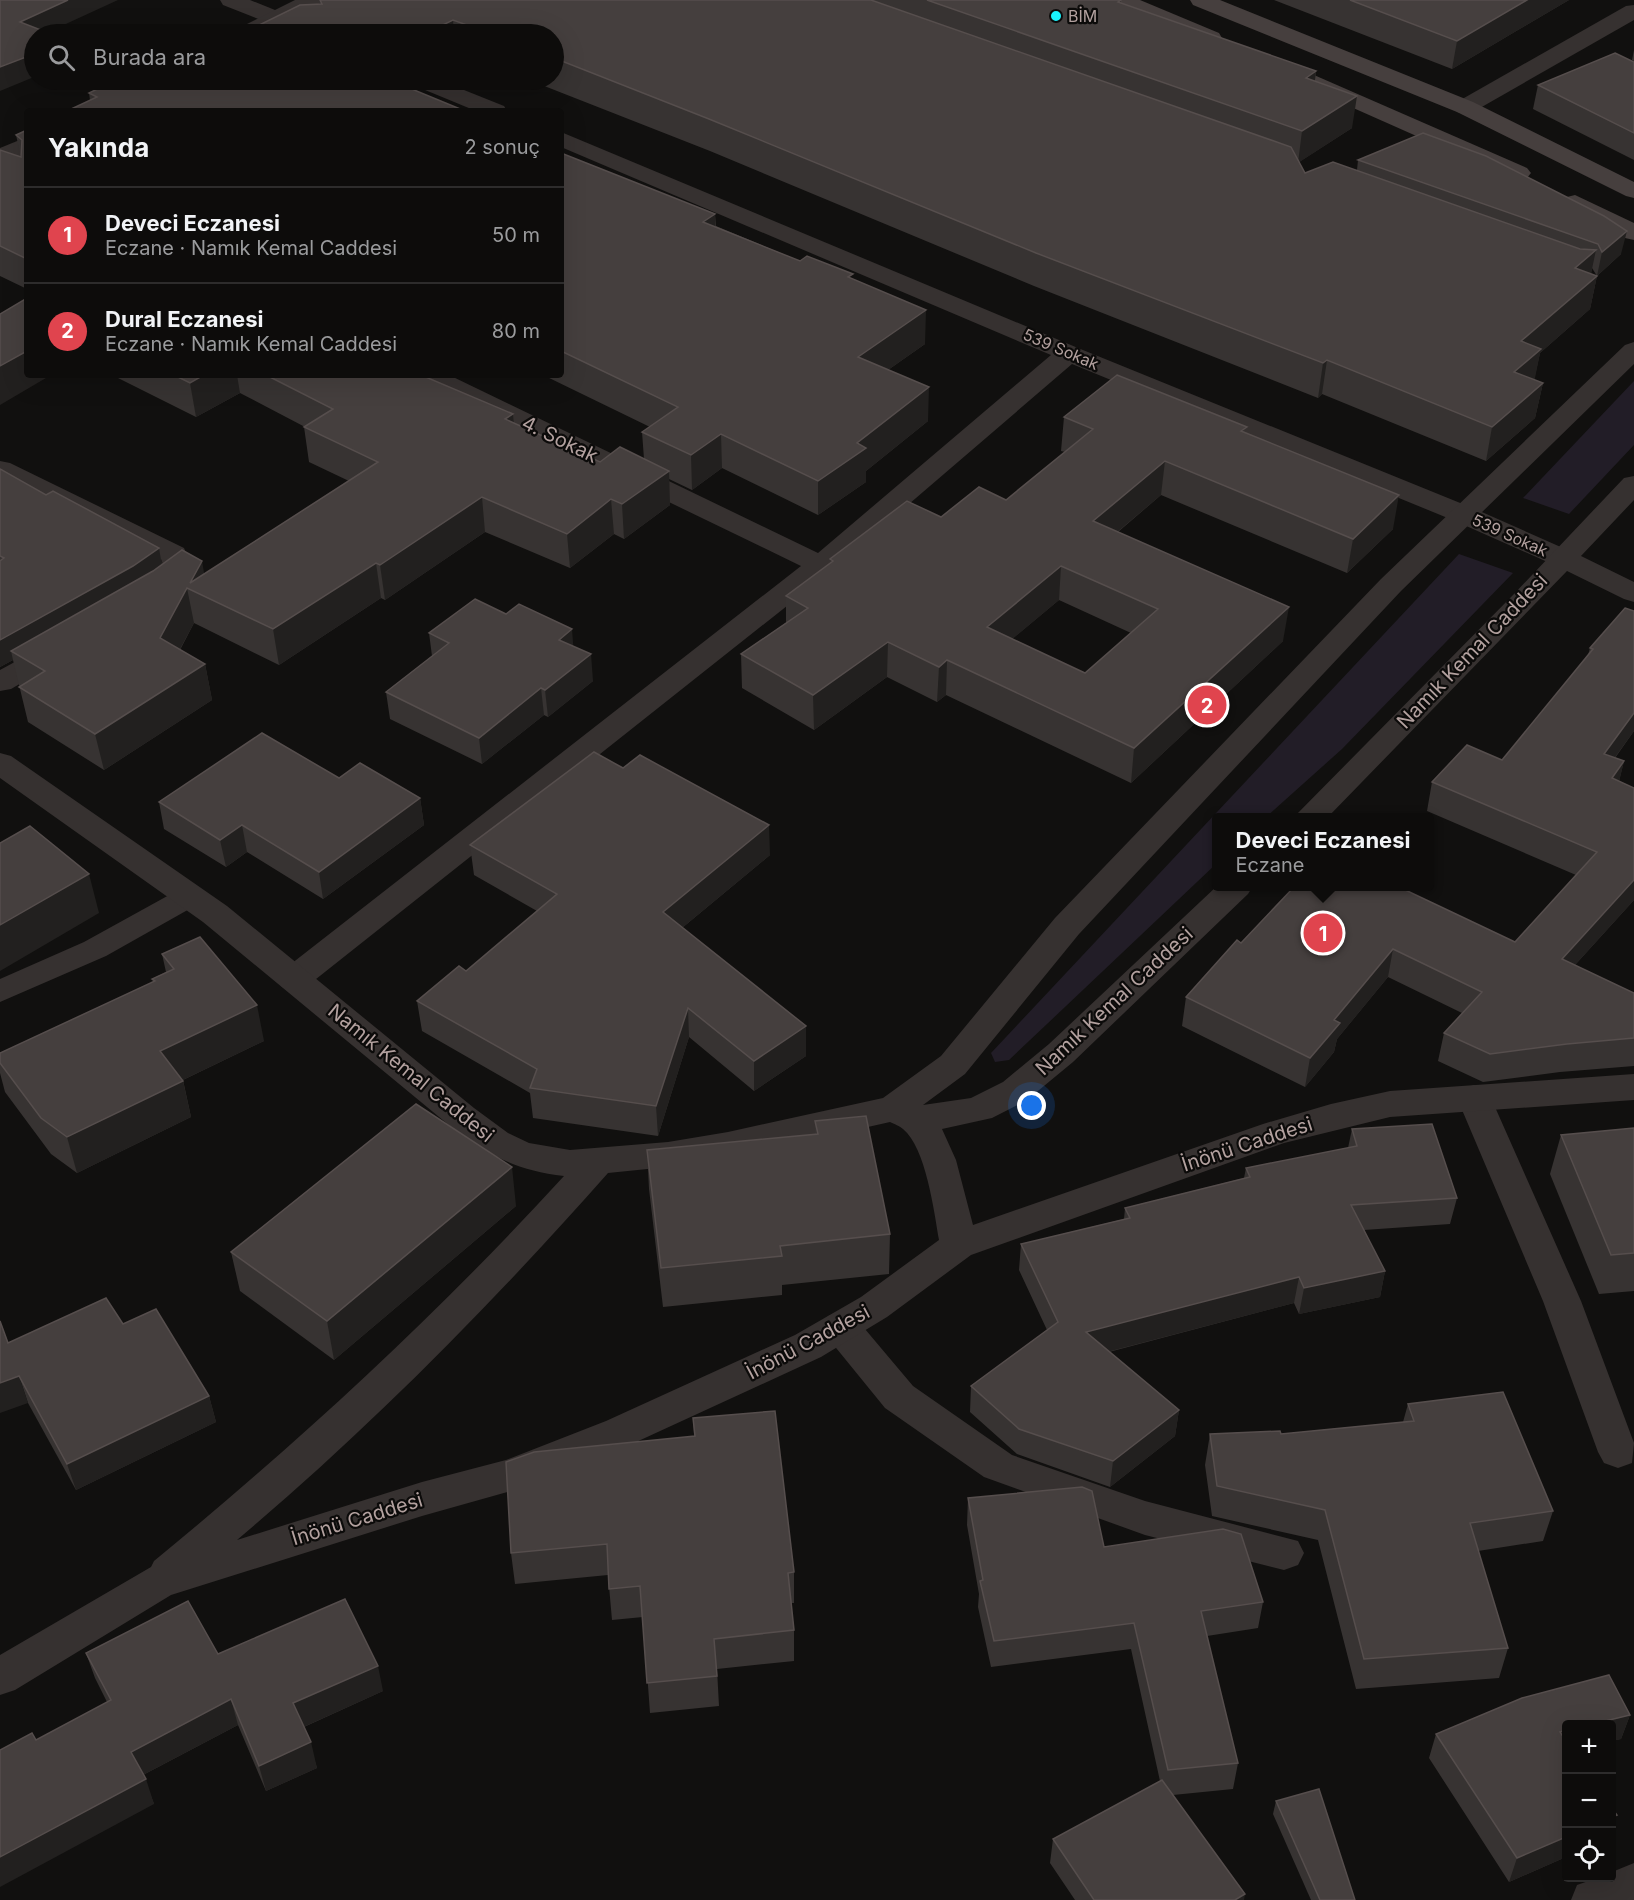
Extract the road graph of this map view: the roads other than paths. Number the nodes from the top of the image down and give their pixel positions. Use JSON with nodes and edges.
{"nodes":[{"id":1,"x":231,"y":0,"type":"edge"},
{"id":2,"x":311,"y":0,"type":"edge"},
{"id":3,"x":1122,"y":0,"type":"edge"},
{"id":4,"x":1201,"y":0,"type":"edge"},
{"id":5,"x":1634,"y":11,"type":"edge"},
{"id":6,"x":277,"y":19,"type":"junction"},
{"id":7,"x":266,"y":24,"type":"edge"},
{"id":8,"x":289,"y":24,"type":"edge"},
{"id":9,"x":1229,"y":46,"type":"edge"},
{"id":10,"x":1570,"y":47,"type":"junction"},
{"id":11,"x":1591,"y":58,"type":"dead end"},
{"id":12,"x":1296,"y":74,"type":"edge"},
{"id":13,"x":445,"y":90,"type":"edge"},
{"id":14,"x":1465,"y":107,"type":"junction"},
{"id":15,"x":489,"y":108,"type":"edge"},
{"id":16,"x":564,"y":139,"type":"edge"},
{"id":17,"x":24,"y":145,"type":"edge"},
{"id":18,"x":0,"y":157,"type":"edge"},
{"id":19,"x":1634,"y":191,"type":"edge"},
{"id":20,"x":1634,"y":233,"type":"edge"},
{"id":21,"x":1634,"y":350,"type":"edge"},
{"id":22,"x":1069,"y":352,"type":"junction"},
{"id":23,"x":434,"y":378,"type":"edge"},
{"id":24,"x":0,"y":469,"type":"edge"},
{"id":25,"x":1634,"y":484,"type":"edge"},
{"id":26,"x":1465,"y":515,"type":"junction"},
{"id":27,"x":1562,"y":558,"type":"junction"},
{"id":28,"x":821,"y":565,"type":"junction"},
{"id":29,"x":1634,"y":592,"type":"edge"},
{"id":30,"x":140,"y":603,"type":"edge"},
{"id":31,"x":80,"y":637,"type":"edge"},
{"id":32,"x":0,"y":682,"type":"edge"},
{"id":33,"x":0,"y":763,"type":"edge"},
{"id":34,"x":1313,"y":813,"type":"edge"},
{"id":35,"x":1232,"y":891,"type":"edge"},
{"id":36,"x":190,"y":897,"type":"junction"},
{"id":37,"x":294,"y":979,"type":"junction"},
{"id":38,"x":0,"y":991,"type":"edge"},
{"id":39,"x":1634,"y":1087,"type":"edge"},
{"id":40,"x":1474,"y":1098,"type":"junction"},
{"id":41,"x":904,"y":1114,"type":"junction"},
{"id":42,"x":598,"y":1161,"type":"junction"},
{"id":43,"x":958,"y":1245,"type":"junction"},
{"id":44,"x":841,"y":1327,"type":"junction"},
{"id":45,"x":1618,"y":1452,"type":"dead end"},
{"id":46,"x":1284,"y":1553,"type":"dead end"},
{"id":47,"x":158,"y":1581,"type":"junction"},
{"id":48,"x":0,"y":1677,"type":"edge"},
{"id":49,"x":1634,"y":1884,"type":"edge"},
{"id":50,"x":1593,"y":1900,"type":"edge"}],
"edges":[{"from":1,"to":6,"type":"street"},
{"from":2,"to":6,"type":"street"},
{"from":3,"to":9,"type":"main road"},
{"from":4,"to":14,"type":"main road"},
{"from":5,"to":10,"type":"street"},
{"from":6,"to":7,"type":"street"},
{"from":6,"to":8,"type":"street"},
{"from":10,"to":11,"type":"street"},
{"from":10,"to":14,"type":"street"},
{"from":12,"to":20,"type":"main road"},
{"from":13,"to":15,"type":"street"},
{"from":14,"to":19,"type":"main road"},
{"from":16,"to":22,"type":"street","name":"539 Sokak"},
{"from":17,"to":18,"type":"street"},
{"from":21,"to":26,"type":"street"},
{"from":22,"to":26,"type":"street","name":"539 Sokak"},
{"from":22,"to":28,"type":"street"},
{"from":23,"to":28,"type":"street","name":"4. Sokak"},
{"from":24,"to":30,"type":"street"},
{"from":25,"to":27,"type":"street","name":"Namık Kemal Caddesi"},
{"from":26,"to":27,"type":"street","name":"539 Sokak"},
{"from":26,"to":41,"type":"street"},
{"from":27,"to":29,"type":"street","name":"539 Sokak"},
{"from":27,"to":34,"type":"street","name":"Namık Kemal Caddesi"},
{"from":28,"to":37,"type":"street"},
{"from":31,"to":32,"type":"street"},
{"from":33,"to":36,"type":"street","name":"Namık Kemal Caddesi"},
{"from":35,"to":41,"type":"street","name":"Namık Kemal Caddesi"},
{"from":36,"to":37,"type":"street","name":"Namık Kemal Caddesi"},
{"from":36,"to":38,"type":"lane"},
{"from":37,"to":42,"type":"street","name":"Namık Kemal Caddesi"},
{"from":39,"to":40,"type":"street","name":"İnönü Caddesi"},
{"from":40,"to":43,"type":"street","name":"İnönü Caddesi"},
{"from":40,"to":45,"type":"street"},
{"from":41,"to":42,"type":"street","name":"Namık Kemal Caddesi"},
{"from":41,"to":43,"type":"street"},
{"from":42,"to":47,"type":"street"},
{"from":43,"to":44,"type":"street","name":"İnönü Caddesi"},
{"from":44,"to":46,"type":"street"},
{"from":44,"to":47,"type":"street","name":"İnönü Caddesi"},
{"from":47,"to":48,"type":"street","name":"İnönü Caddesi"},
{"from":49,"to":50,"type":"street"}]}
